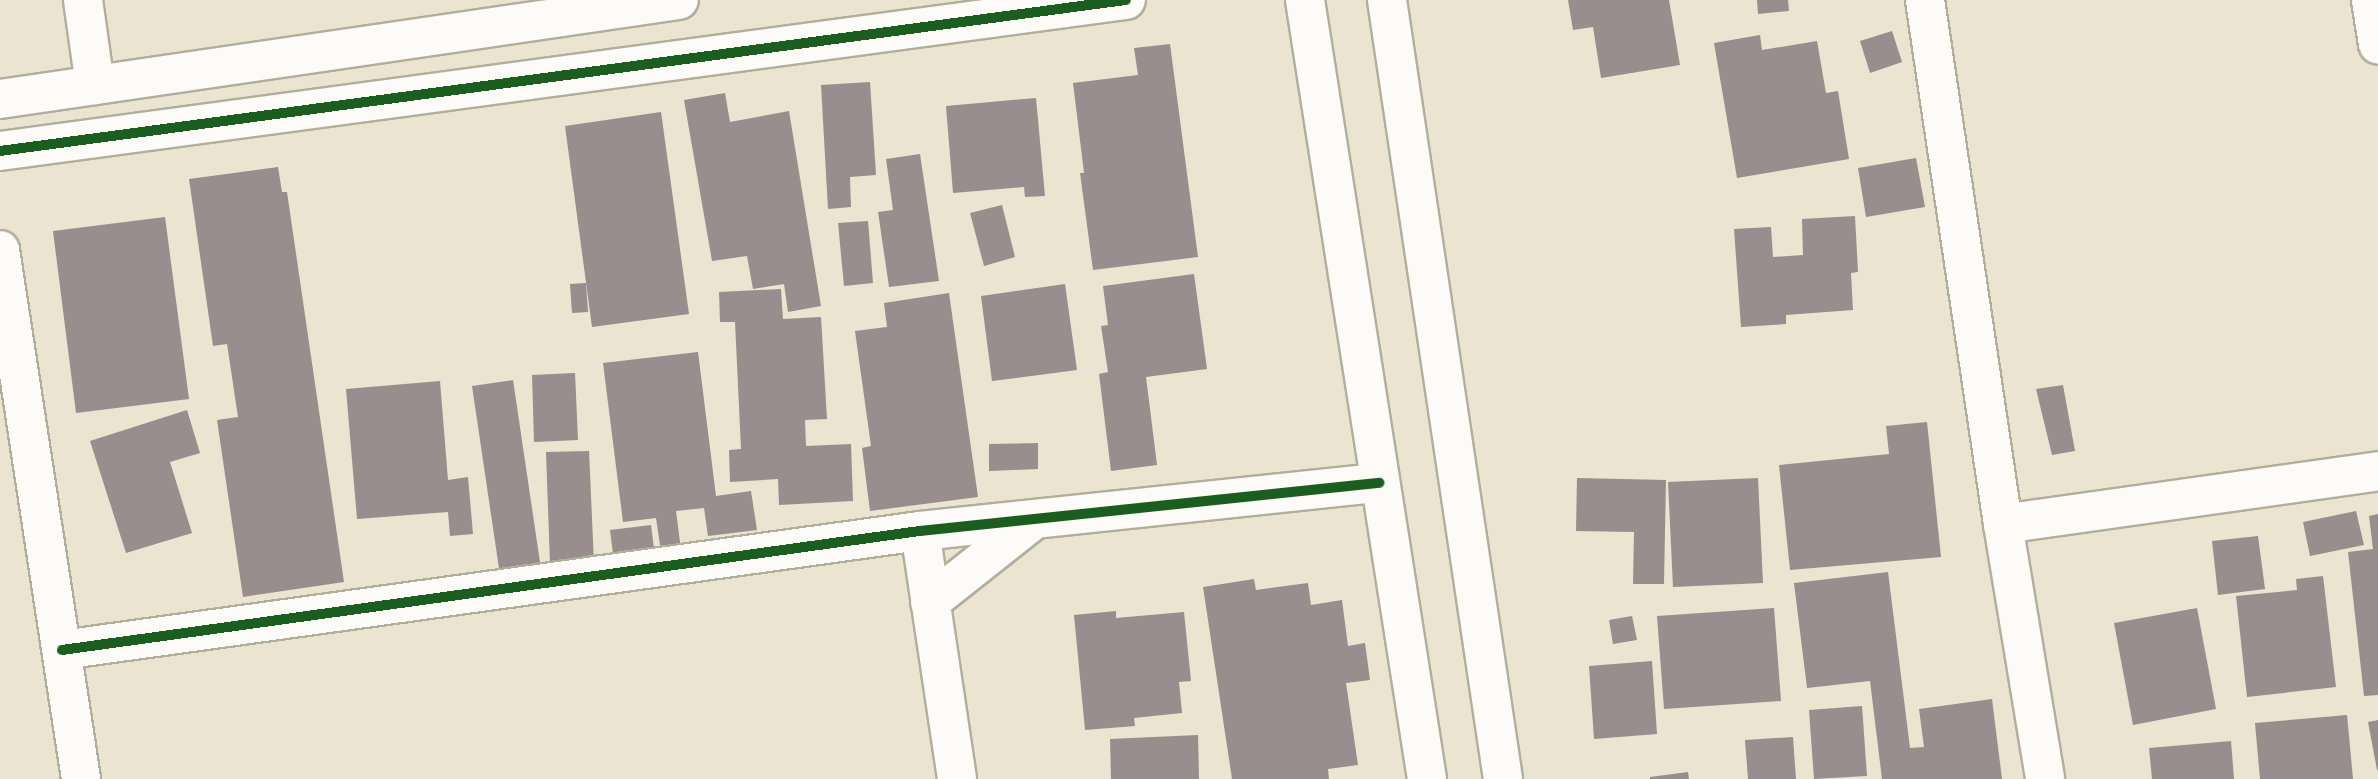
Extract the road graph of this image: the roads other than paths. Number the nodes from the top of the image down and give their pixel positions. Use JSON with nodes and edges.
{"nodes":[{"id":1,"x":83,"y":0,"type":"edge"},
{"id":2,"x":679,"y":0,"type":"edge"},
{"id":3,"x":1126,"y":0,"type":"edge"},
{"id":4,"x":1305,"y":0,"type":"edge"},
{"id":5,"x":1387,"y":0,"type":"edge"},
{"id":6,"x":1925,"y":0,"type":"edge"},
{"id":7,"x":2371,"y":0,"type":"edge"},
{"id":8,"x":2378,"y":44,"type":"edge"},
{"id":9,"x":95,"y":85,"type":"junction"},
{"id":10,"x":0,"y":99,"type":"edge"},
{"id":11,"x":0,"y":151,"type":"edge"},
{"id":12,"x":0,"y":250,"type":"edge"},
{"id":13,"x":2378,"y":471,"type":"edge"},
{"id":14,"x":1380,"y":483,"type":"junction"},
{"id":15,"x":1035,"y":519,"type":"junction"},
{"id":16,"x":2003,"y":524,"type":"junction"},
{"id":17,"x":920,"y":531,"type":"junction"},
{"id":18,"x":930,"y":602,"type":"junction"},
{"id":19,"x":62,"y":650,"type":"junction"},
{"id":20,"x":81,"y":779,"type":"edge"},
{"id":21,"x":957,"y":779,"type":"edge"},
{"id":22,"x":1427,"y":779,"type":"edge"},
{"id":23,"x":1503,"y":779,"type":"edge"},
{"id":24,"x":2045,"y":779,"type":"edge"}],
"edges":[{"from":1,"to":9,"type":"street"},
{"from":2,"to":9,"type":"street"},
{"from":3,"to":11,"type":"street"},
{"from":4,"to":14,"type":"street"},
{"from":5,"to":23,"type":"street"},
{"from":6,"to":16,"type":"street"},
{"from":7,"to":8,"type":"street"},
{"from":9,"to":10,"type":"street"},
{"from":12,"to":19,"type":"street"},
{"from":13,"to":16,"type":"street"},
{"from":14,"to":15,"type":"street"},
{"from":14,"to":22,"type":"street"},
{"from":15,"to":17,"type":"street"},
{"from":15,"to":18,"type":"street"},
{"from":16,"to":24,"type":"street"},
{"from":17,"to":18,"type":"street"},
{"from":17,"to":19,"type":"street"},
{"from":18,"to":21,"type":"street"},
{"from":19,"to":20,"type":"street"}]}
